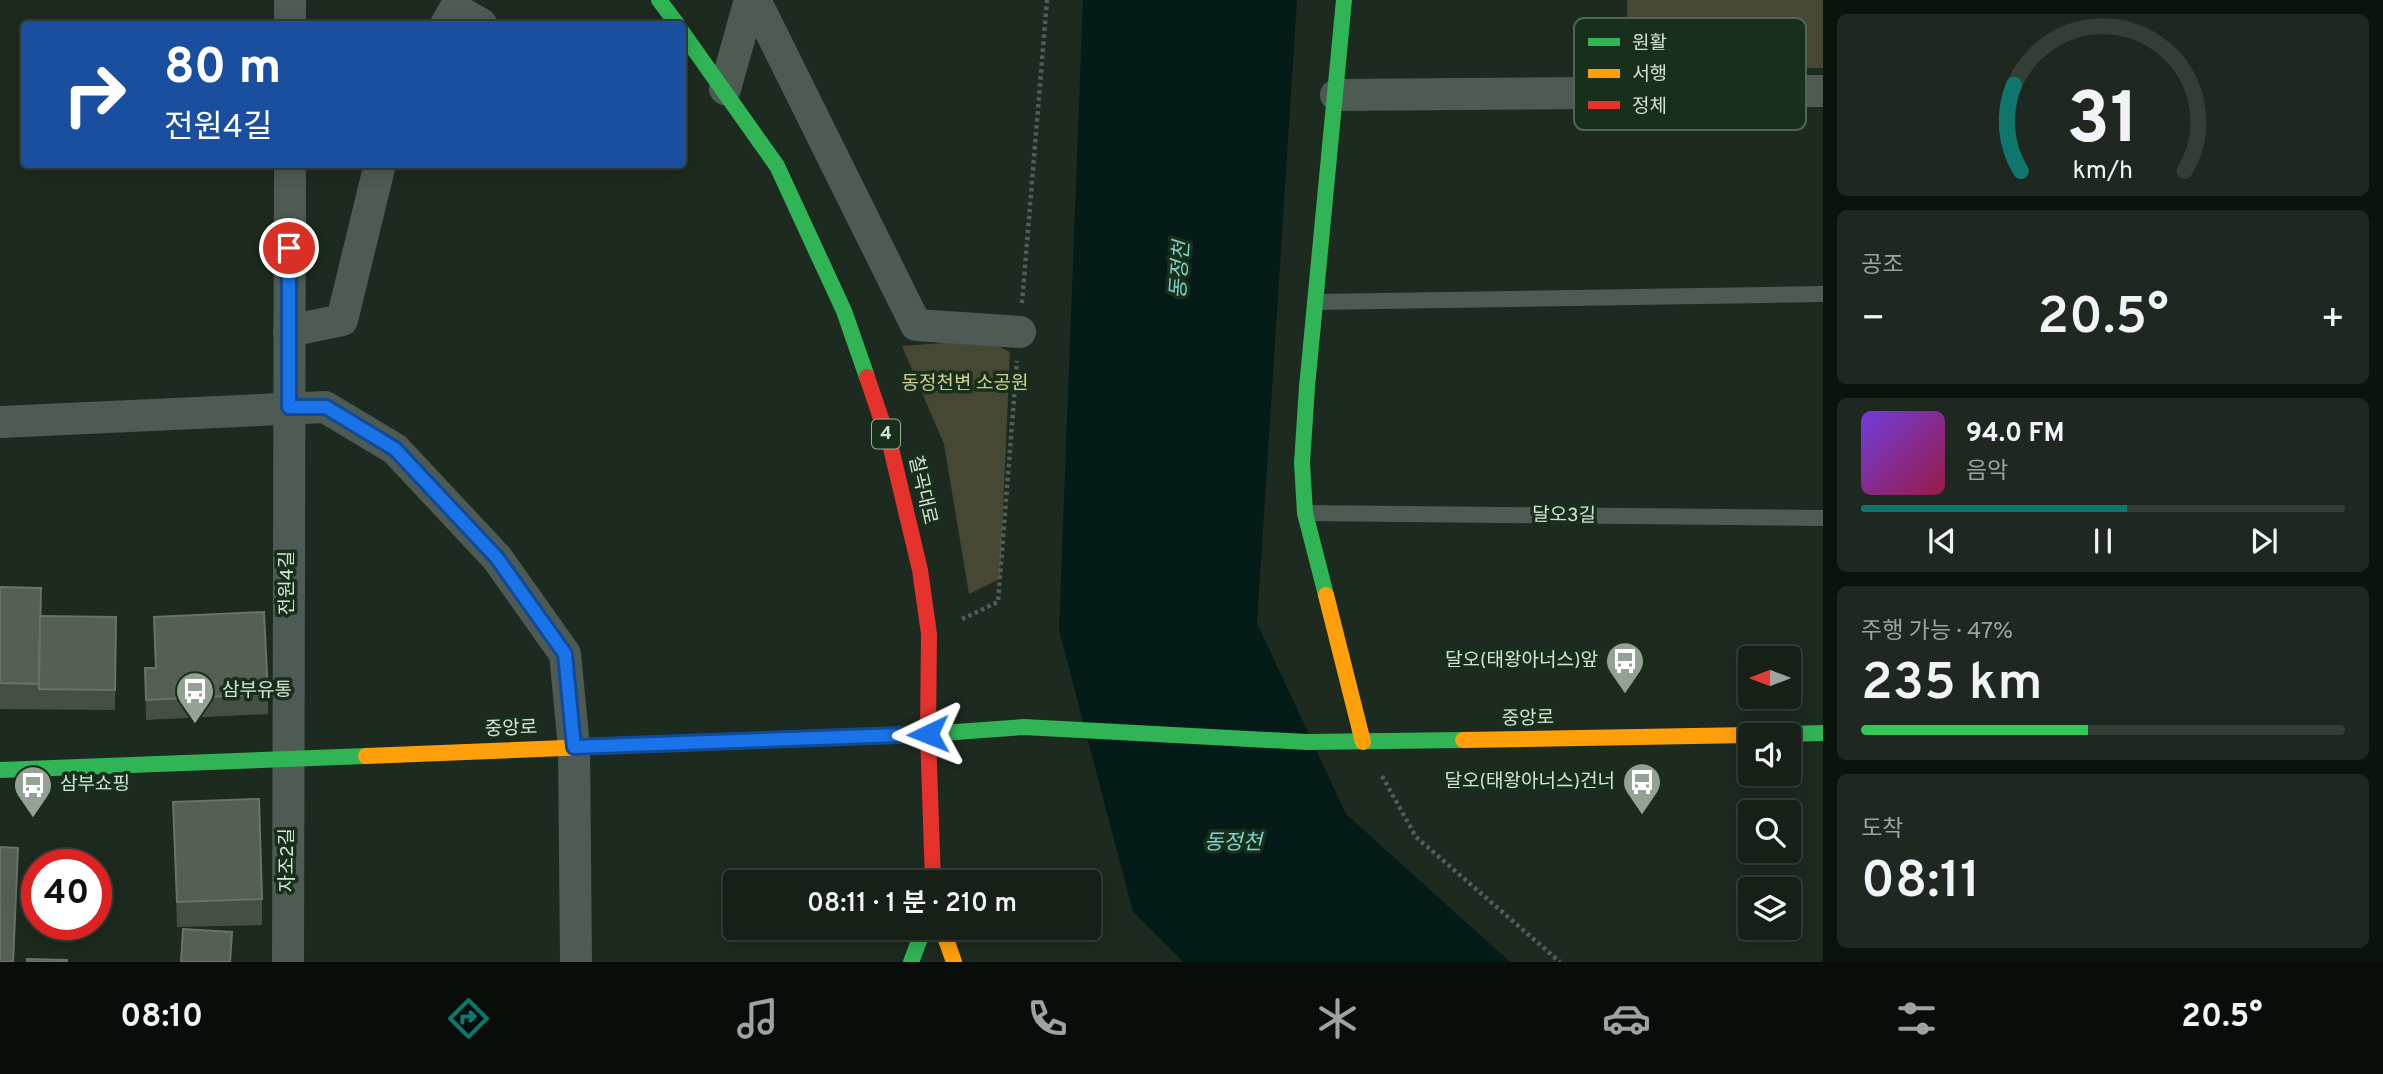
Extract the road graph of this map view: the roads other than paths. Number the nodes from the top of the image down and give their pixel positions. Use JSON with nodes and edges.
{"nodes":[{"id":1,"x":290,"y":0,"type":"edge"},
{"id":2,"x":659,"y":0,"type":"edge"},
{"id":3,"x":752,"y":0,"type":"edge"},
{"id":4,"x":1344,"y":0,"type":"edge"},
{"id":5,"x":290,"y":21,"type":"edge"},
{"id":6,"x":675,"y":21,"type":"edge"},
{"id":7,"x":686,"y":37,"type":"edge"},
{"id":8,"x":725,"y":89,"type":"junction"},
{"id":9,"x":1574,"y":94,"type":"edge"},
{"id":10,"x":1336,"y":95,"type":"junction"},
{"id":11,"x":289,"y":168,"type":"edge"},
{"id":12,"x":379,"y":168,"type":"edge"},
{"id":13,"x":1823,"y":295,"type":"edge"},
{"id":14,"x":1316,"y":302,"type":"junction"},
{"id":15,"x":289,"y":331,"type":"junction"},
{"id":16,"x":1020,"y":332,"type":"dead end"},
{"id":17,"x":289,"y":407,"type":"junction"},
{"id":18,"x":0,"y":422,"type":"edge"},
{"id":19,"x":1305,"y":513,"type":"junction"},
{"id":20,"x":1823,"y":518,"type":"edge"},
{"id":21,"x":1823,"y":733,"type":"edge"},
{"id":22,"x":928,"y":734,"type":"junction"},
{"id":23,"x":1801,"y":734,"type":"edge"},
{"id":24,"x":1738,"y":735,"type":"edge"},
{"id":25,"x":1363,"y":741,"type":"junction"},
{"id":26,"x":574,"y":747,"type":"junction"},
{"id":27,"x":287,"y":759,"type":"junction"},
{"id":28,"x":0,"y":770,"type":"edge"},
{"id":29,"x":933,"y":870,"type":"edge"},
{"id":30,"x":919,"y":940,"type":"edge"},
{"id":31,"x":934,"y":940,"type":"edge"},
{"id":32,"x":946,"y":940,"type":"edge"},
{"id":33,"x":934,"y":950,"type":"dead end"},
{"id":34,"x":288,"y":962,"type":"edge"},
{"id":35,"x":576,"y":962,"type":"edge"},
{"id":36,"x":911,"y":962,"type":"edge"},
{"id":37,"x":954,"y":962,"type":"edge"}],
"edges":[{"from":1,"to":5,"type":"street"},
{"from":2,"to":6,"type":"street"},
{"from":3,"to":8,"type":"street"},
{"from":3,"to":16,"type":"street"},
{"from":4,"to":10,"type":"street"},
{"from":7,"to":8,"type":"street","name":"칠곡대로","number":"4"},
{"from":8,"to":22,"type":"street","name":"칠곡대로","number":"4"},
{"from":9,"to":10,"type":"street"},
{"from":10,"to":14,"type":"street"},
{"from":11,"to":15,"type":"street","name":"전원4길"},
{"from":12,"to":15,"type":"street"},
{"from":13,"to":14,"type":"lane"},
{"from":14,"to":19,"type":"street"},
{"from":15,"to":17,"type":"street","name":"전원4길"},
{"from":17,"to":18,"type":"street"},
{"from":17,"to":26,"type":"street"},
{"from":17,"to":27,"type":"street","name":"전원4길"},
{"from":19,"to":20,"type":"lane","name":"달오3길"},
{"from":19,"to":25,"type":"street"},
{"from":21,"to":23,"type":"street"},
{"from":22,"to":25,"type":"street","name":"중앙로"},
{"from":22,"to":26,"type":"street","name":"중앙로"},
{"from":22,"to":29,"type":"street","name":"칠곡대로","number":"4"},
{"from":24,"to":25,"type":"street","name":"중앙로"},
{"from":26,"to":27,"type":"street","name":"중앙로"},
{"from":26,"to":35,"type":"street"},
{"from":27,"to":28,"type":"street","name":"중앙로"},
{"from":27,"to":34,"type":"street","name":"자조2길"},
{"from":30,"to":36,"type":"street"},
{"from":31,"to":33,"type":"street"},
{"from":32,"to":37,"type":"street"}]}
